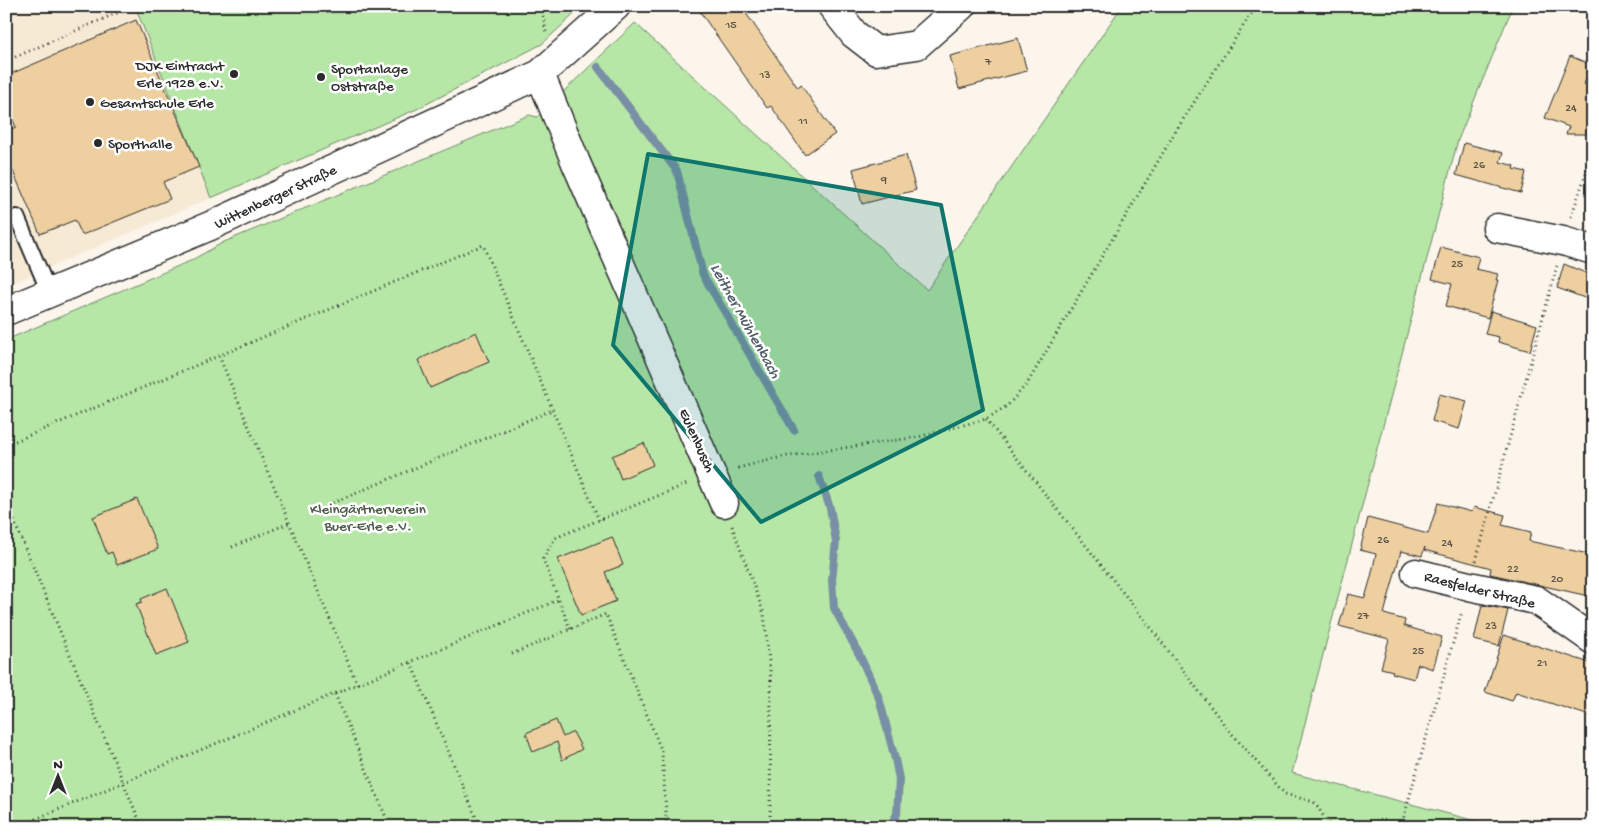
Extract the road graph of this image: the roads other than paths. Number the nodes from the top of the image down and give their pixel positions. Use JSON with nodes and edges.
{"nodes":[{"id":1,"x":616,"y":6,"type":"edge"},
{"id":2,"x":832,"y":6,"type":"edge"},
{"id":3,"x":961,"y":6,"type":"edge"},
{"id":4,"x":540,"y":74,"type":"junction"},
{"id":5,"x":17,"y":217,"type":"dead end"},
{"id":6,"x":1497,"y":228,"type":"dead end"},
{"id":7,"x":1593,"y":250,"type":"edge"},
{"id":8,"x":49,"y":292,"type":"junction"},
{"id":9,"x":6,"y":311,"type":"edge"},
{"id":10,"x":724,"y":503,"type":"road end"},
{"id":11,"x":1416,"y":573,"type":"dead end"},
{"id":12,"x":1593,"y":640,"type":"edge"}],
"edges":[{"from":1,"to":4,"type":"street","name":"Wittenberger Straße"},
{"from":2,"to":3,"type":"street"},
{"from":4,"to":8,"type":"street","name":"Wittenberger Straße"},
{"from":4,"to":10,"type":"street","name":"Eulenbusch"},
{"from":5,"to":8,"type":"lane"},
{"from":6,"to":7,"type":"street"},
{"from":8,"to":9,"type":"street","name":"Wittenberger Straße"},
{"from":11,"to":12,"type":"street","name":"Raesfelder Straße"}]}
